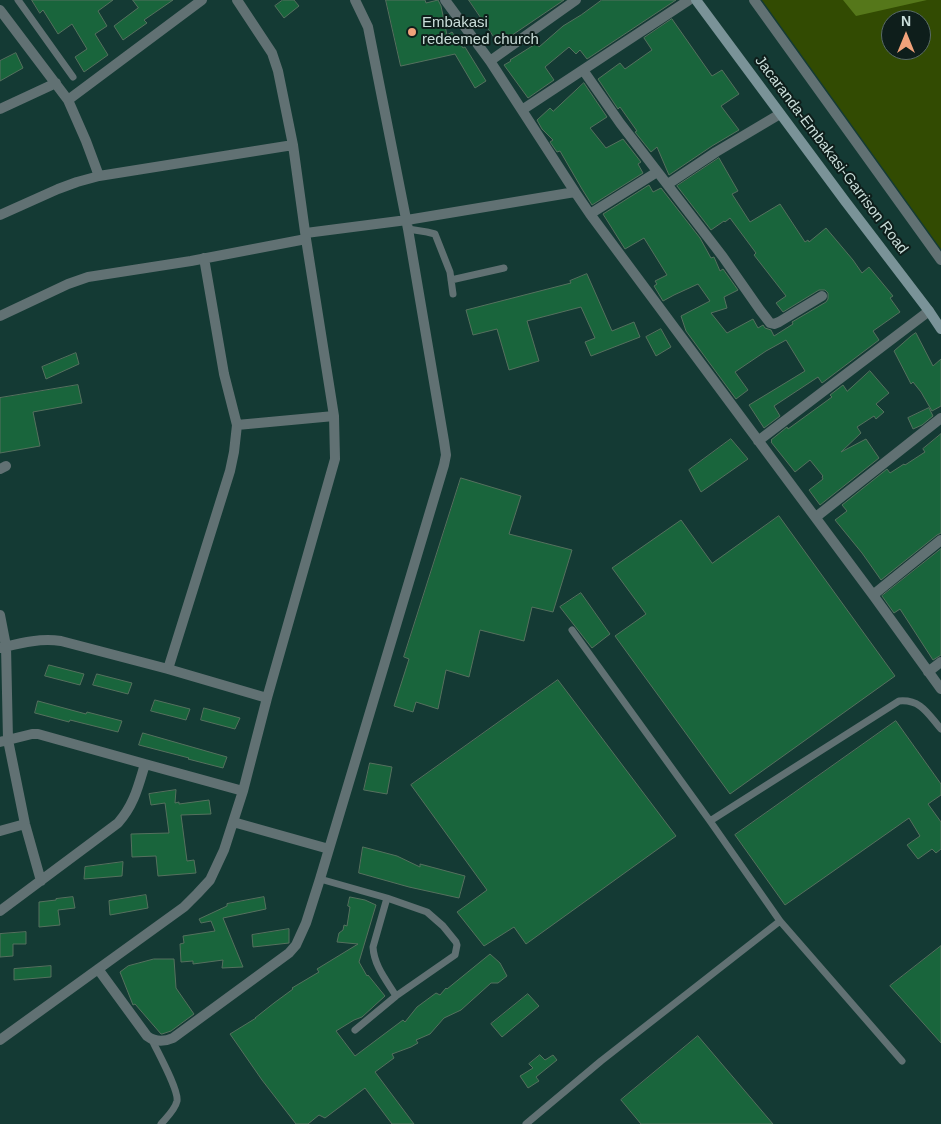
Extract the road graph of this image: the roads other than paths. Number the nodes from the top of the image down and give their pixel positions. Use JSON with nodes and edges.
{"nodes":[{"id":1,"x":18,"y":0,"type":"edge"},
{"id":2,"x":202,"y":0,"type":"edge"},
{"id":3,"x":237,"y":0,"type":"edge"},
{"id":4,"x":355,"y":0,"type":"edge"},
{"id":5,"x":445,"y":0,"type":"edge"},
{"id":6,"x":576,"y":0,"type":"edge"},
{"id":7,"x":689,"y":0,"type":"edge"},
{"id":8,"x":696,"y":0,"type":"edge"},
{"id":9,"x":754,"y":0,"type":"edge"},
{"id":10,"x":0,"y":10,"type":"edge"},
{"id":11,"x":4,"y":22,"type":"edge"},
{"id":12,"x":490,"y":61,"type":"junction"},
{"id":13,"x":583,"y":70,"type":"junction"},
{"id":14,"x":74,"y":77,"type":"dead end"},
{"id":15,"x":56,"y":83,"type":"junction"},
{"id":16,"x":68,"y":100,"type":"junction"},
{"id":17,"x":0,"y":108,"type":"edge"},
{"id":18,"x":522,"y":110,"type":"junction"},
{"id":19,"x":780,"y":114,"type":"junction"},
{"id":20,"x":293,"y":145,"type":"junction"},
{"id":21,"x":657,"y":172,"type":"junction"},
{"id":22,"x":99,"y":176,"type":"junction"},
{"id":23,"x":668,"y":184,"type":"junction"},
{"id":24,"x":575,"y":192,"type":"junction"},
{"id":25,"x":590,"y":214,"type":"junction"},
{"id":26,"x":0,"y":215,"type":"edge"},
{"id":27,"x":407,"y":225,"type":"junction"},
{"id":28,"x":306,"y":236,"type":"junction"},
{"id":29,"x":204,"y":258,"type":"junction"},
{"id":30,"x":941,"y":260,"type":"edge"},
{"id":31,"x":504,"y":268,"type":"dead end"},
{"id":32,"x":451,"y":280,"type":"junction"},
{"id":33,"x":453,"y":294,"type":"dead end"},
{"id":34,"x":822,"y":296,"type":"dead end"},
{"id":35,"x":928,"y":311,"type":"junction"},
{"id":36,"x":0,"y":316,"type":"edge"},
{"id":37,"x":941,"y":329,"type":"edge"},
{"id":38,"x":334,"y":416,"type":"junction"},
{"id":39,"x":941,"y":418,"type":"edge"},
{"id":40,"x":237,"y":426,"type":"junction"},
{"id":41,"x":758,"y":441,"type":"junction"},
{"id":42,"x":816,"y":517,"type":"junction"},
{"id":43,"x":941,"y":540,"type":"edge"},
{"id":44,"x":873,"y":595,"type":"junction"},
{"id":45,"x":0,"y":615,"type":"edge"},
{"id":46,"x":572,"y":630,"type":"dead end"},
{"id":47,"x":3,"y":647,"type":"edge"},
{"id":48,"x":941,"y":662,"type":"edge"},
{"id":49,"x":168,"y":669,"type":"junction"},
{"id":50,"x":928,"y":672,"type":"junction"},
{"id":51,"x":941,"y":689,"type":"edge"},
{"id":52,"x":267,"y":698,"type":"junction"},
{"id":53,"x":941,"y":729,"type":"edge"},
{"id":54,"x":4,"y":741,"type":"edge"},
{"id":55,"x":145,"y":764,"type":"junction"},
{"id":56,"x":244,"y":790,"type":"junction"},
{"id":57,"x":710,"y":821,"type":"junction"},
{"id":58,"x":233,"y":822,"type":"junction"},
{"id":59,"x":25,"y":824,"type":"junction"},
{"id":60,"x":0,"y":830,"type":"edge"},
{"id":61,"x":329,"y":849,"type":"junction"},
{"id":62,"x":320,"y":879,"type":"junction"},
{"id":63,"x":41,"y":881,"type":"junction"},
{"id":64,"x":387,"y":898,"type":"junction"},
{"id":65,"x":0,"y":911,"type":"edge"},
{"id":66,"x":780,"y":921,"type":"junction"},
{"id":67,"x":98,"y":969,"type":"junction"},
{"id":68,"x":396,"y":996,"type":"junction"},
{"id":69,"x":355,"y":1030,"type":"dead end"},
{"id":70,"x":0,"y":1040,"type":"edge"},
{"id":71,"x":152,"y":1040,"type":"junction"},
{"id":72,"x":902,"y":1061,"type":"dead end"},
{"id":73,"x":161,"y":1124,"type":"edge"},
{"id":74,"x":526,"y":1124,"type":"edge"}],
"edges":[{"from":1,"to":14,"type":"lane"},
{"from":2,"to":16,"type":"street"},
{"from":3,"to":20,"type":"street"},
{"from":4,"to":27,"type":"street"},
{"from":5,"to":12,"type":"street"},
{"from":6,"to":12,"type":"street"},
{"from":7,"to":13,"type":"street"},
{"from":8,"to":19,"type":"street","name":"Jacaranda-Embakasi-Garrison Road"},
{"from":9,"to":30,"type":"street"},
{"from":10,"to":11,"type":"street"},
{"from":11,"to":15,"type":"street"},
{"from":12,"to":18,"type":"street"},
{"from":13,"to":18,"type":"street"},
{"from":13,"to":21,"type":"street"},
{"from":15,"to":16,"type":"street"},
{"from":15,"to":17,"type":"street"},
{"from":16,"to":22,"type":"street"},
{"from":18,"to":24,"type":"street"},
{"from":19,"to":23,"type":"street"},
{"from":19,"to":35,"type":"street","name":"Jacaranda-Embakasi-Garrison Road"},
{"from":20,"to":22,"type":"street"},
{"from":20,"to":28,"type":"street"},
{"from":21,"to":23,"type":"street"},
{"from":21,"to":25,"type":"street"},
{"from":22,"to":26,"type":"street"},
{"from":23,"to":34,"type":"street"},
{"from":24,"to":25,"type":"street"},
{"from":24,"to":27,"type":"street"},
{"from":25,"to":41,"type":"street"},
{"from":27,"to":28,"type":"street"},
{"from":27,"to":32,"type":"lane"},
{"from":27,"to":61,"type":"street"},
{"from":28,"to":29,"type":"street"},
{"from":28,"to":38,"type":"street"},
{"from":29,"to":36,"type":"street"},
{"from":29,"to":40,"type":"street"},
{"from":31,"to":32,"type":"lane"},
{"from":32,"to":33,"type":"lane"},
{"from":35,"to":37,"type":"street","name":"Jacaranda-Embakasi-Garrison Road"},
{"from":35,"to":41,"type":"street"},
{"from":38,"to":40,"type":"street"},
{"from":38,"to":52,"type":"street"},
{"from":39,"to":42,"type":"street"},
{"from":40,"to":49,"type":"street"},
{"from":41,"to":42,"type":"street"},
{"from":42,"to":44,"type":"street"},
{"from":43,"to":44,"type":"street"},
{"from":44,"to":50,"type":"street"},
{"from":45,"to":47,"type":"street"},
{"from":46,"to":57,"type":"lane"},
{"from":47,"to":49,"type":"street"},
{"from":47,"to":54,"type":"street"},
{"from":48,"to":50,"type":"street"},
{"from":49,"to":52,"type":"street"},
{"from":50,"to":51,"type":"street"},
{"from":52,"to":56,"type":"street"},
{"from":53,"to":57,"type":"lane"},
{"from":54,"to":55,"type":"street"},
{"from":54,"to":59,"type":"street"},
{"from":55,"to":56,"type":"street"},
{"from":55,"to":63,"type":"street"},
{"from":56,"to":58,"type":"street"},
{"from":57,"to":66,"type":"lane"},
{"from":58,"to":61,"type":"street"},
{"from":58,"to":67,"type":"street"},
{"from":59,"to":60,"type":"street"},
{"from":59,"to":63,"type":"street"},
{"from":61,"to":62,"type":"street"},
{"from":62,"to":64,"type":"lane"},
{"from":62,"to":71,"type":"street"},
{"from":63,"to":65,"type":"street"},
{"from":64,"to":68,"type":"lane"},
{"from":64,"to":68,"type":"lane"},
{"from":66,"to":72,"type":"lane"},
{"from":66,"to":74,"type":"lane"},
{"from":67,"to":70,"type":"street"},
{"from":67,"to":71,"type":"street"},
{"from":68,"to":69,"type":"lane"},
{"from":71,"to":73,"type":"lane"}]}
